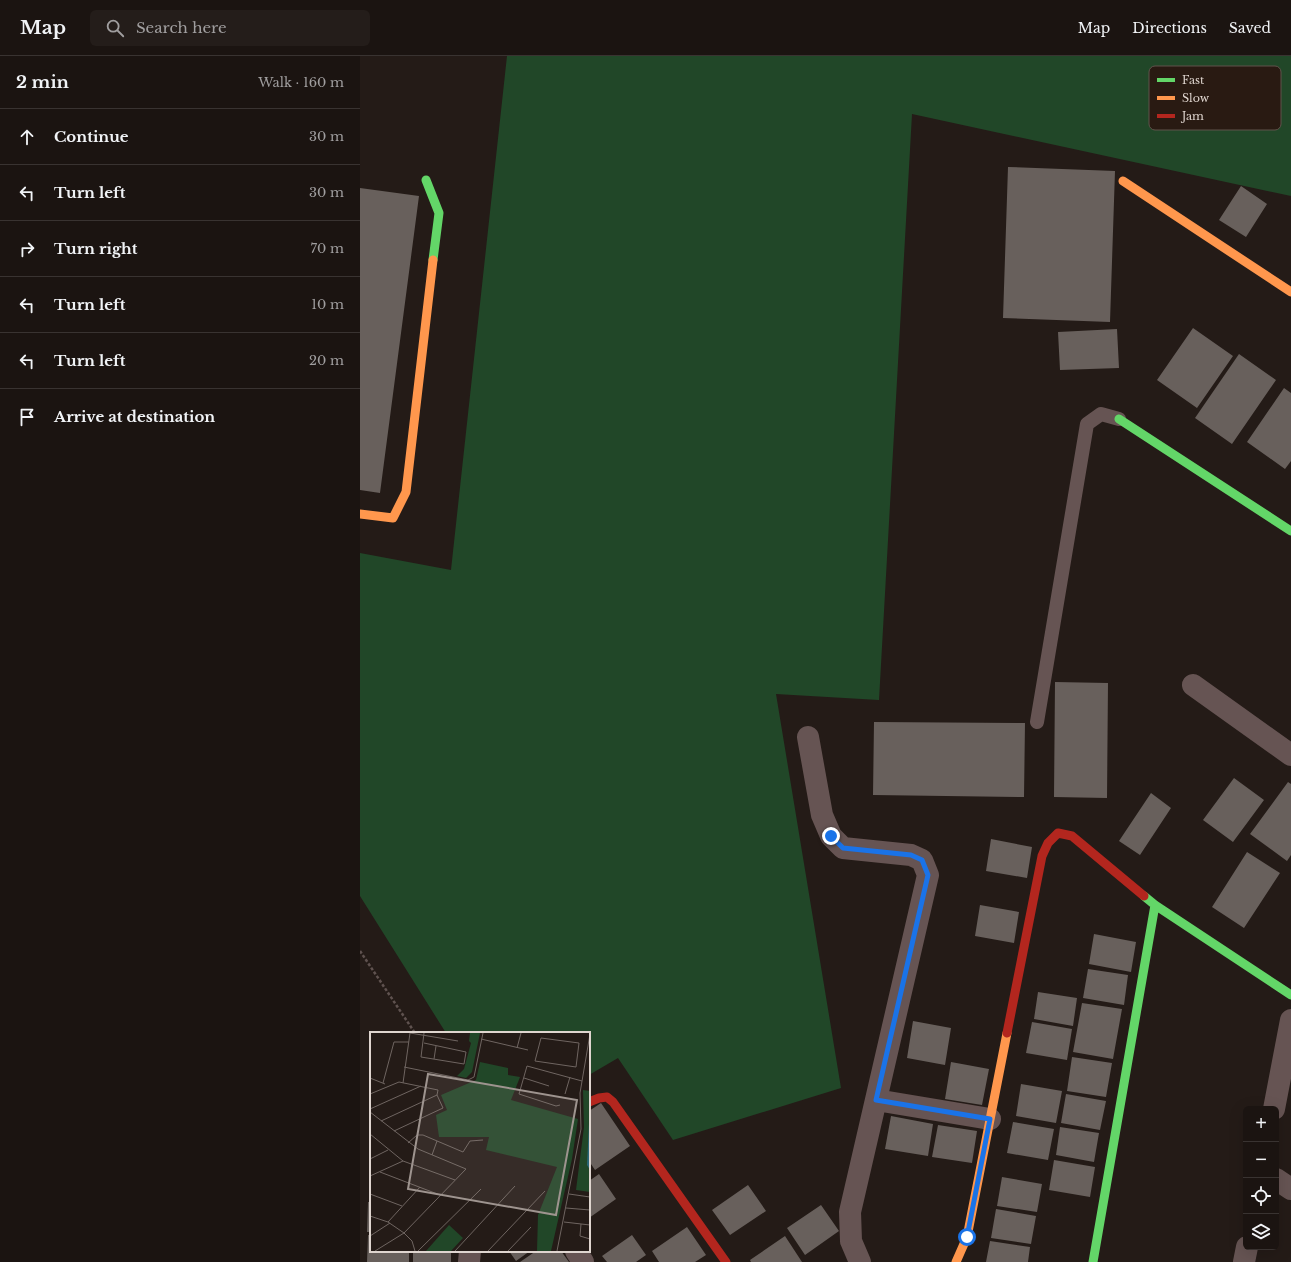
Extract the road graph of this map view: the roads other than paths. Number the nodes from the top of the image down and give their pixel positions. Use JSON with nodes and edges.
{"nodes":[{"id":1,"x":426,"y":180,"type":"dead end"},
{"id":2,"x":1123,"y":181,"type":"dead end"},
{"id":3,"x":1291,"y":292,"type":"edge"},
{"id":4,"x":1119,"y":419,"type":"joint"},
{"id":5,"x":360,"y":514,"type":"edge"},
{"id":6,"x":1291,"y":531,"type":"edge"},
{"id":7,"x":1193,"y":685,"type":"dead end"},
{"id":8,"x":1037,"y":722,"type":"dead end"},
{"id":9,"x":808,"y":737,"type":"dead end"},
{"id":10,"x":1291,"y":755,"type":"edge"},
{"id":11,"x":1155,"y":905,"type":"junction"},
{"id":12,"x":1291,"y":995,"type":"edge"},
{"id":13,"x":1291,"y":1020,"type":"edge"},
{"id":14,"x":876,"y":1100,"type":"junction"},
{"id":15,"x":590,"y":1102,"type":"edge"},
{"id":16,"x":1275,"y":1106,"type":"edge"},
{"id":17,"x":990,"y":1119,"type":"junction"},
{"id":18,"x":1279,"y":1181,"type":"edge"},
{"id":19,"x":1291,"y":1189,"type":"edge"},
{"id":20,"x":1246,"y":1250,"type":"edge"},
{"id":21,"x":470,"y":1252,"type":"edge"},
{"id":22,"x":577,"y":1252,"type":"edge"},
{"id":23,"x":469,"y":1262,"type":"edge"},
{"id":24,"x":583,"y":1262,"type":"edge"},
{"id":25,"x":726,"y":1262,"type":"edge"},
{"id":26,"x":860,"y":1262,"type":"edge"},
{"id":27,"x":956,"y":1262,"type":"edge"},
{"id":28,"x":1093,"y":1262,"type":"edge"},
{"id":29,"x":1244,"y":1262,"type":"edge"}],
"edges":[{"from":1,"to":5,"type":"street"},
{"from":2,"to":3,"type":"street"},
{"from":4,"to":6,"type":"street"},
{"from":4,"to":8,"type":"lane"},
{"from":7,"to":10,"type":"street"},
{"from":9,"to":14,"type":"street"},
{"from":11,"to":12,"type":"street"},
{"from":11,"to":17,"type":"street"},
{"from":11,"to":28,"type":"street"},
{"from":13,"to":16,"type":"street"},
{"from":14,"to":17,"type":"street"},
{"from":14,"to":26,"type":"street"},
{"from":15,"to":25,"type":"street"},
{"from":17,"to":27,"type":"street"},
{"from":18,"to":19,"type":"street"},
{"from":20,"to":29,"type":"street"},
{"from":21,"to":23,"type":"street"},
{"from":22,"to":24,"type":"street"}]}
